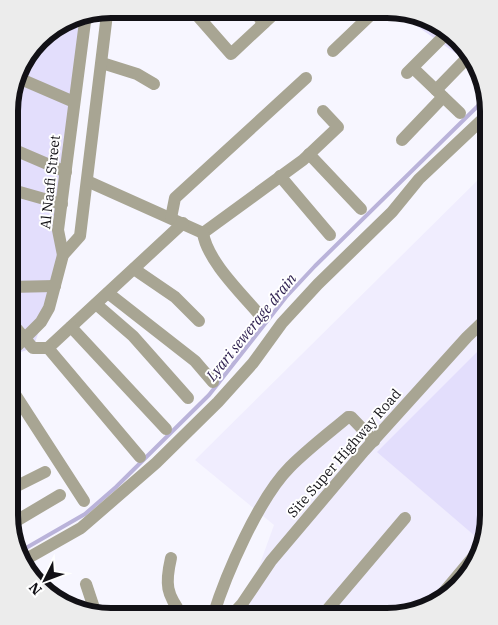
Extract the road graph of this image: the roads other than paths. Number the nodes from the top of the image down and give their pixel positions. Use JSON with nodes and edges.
{"nodes":[{"id":1,"x":107,"y":18,"type":"edge"},
{"id":2,"x":199,"y":18,"type":"edge"},
{"id":3,"x":259,"y":18,"type":"edge"},
{"id":4,"x":270,"y":18,"type":"edge"},
{"id":5,"x":368,"y":18,"type":"edge"},
{"id":6,"x":85,"y":21,"type":"edge"},
{"id":7,"x":264,"y":24,"type":"junction"},
{"id":8,"x":443,"y":37,"type":"edge"},
{"id":9,"x":333,"y":51,"type":"dead end"},
{"id":10,"x":466,"y":61,"type":"edge"},
{"id":11,"x":102,"y":63,"type":"junction"},
{"id":12,"x":306,"y":78,"type":"dead end"},
{"id":13,"x":22,"y":80,"type":"edge"},
{"id":14,"x":154,"y":84,"type":"dead end"},
{"id":15,"x":440,"y":94,"type":"junction"},
{"id":16,"x":74,"y":102,"type":"junction"},
{"id":17,"x":323,"y":111,"type":"dead end"},
{"id":18,"x":460,"y":113,"type":"dead end"},
{"id":19,"x":480,"y":121,"type":"edge"},
{"id":20,"x":402,"y":140,"type":"dead end"},
{"id":21,"x":18,"y":151,"type":"edge"},
{"id":22,"x":309,"y":154,"type":"junction"},
{"id":23,"x":66,"y":172,"type":"junction"},
{"id":24,"x":280,"y":176,"type":"junction"},
{"id":25,"x":88,"y":181,"type":"junction"},
{"id":26,"x":18,"y":190,"type":"edge"},
{"id":27,"x":62,"y":204,"type":"junction"},
{"id":28,"x":361,"y":208,"type":"dead end"},
{"id":29,"x":177,"y":221,"type":"junction"},
{"id":30,"x":203,"y":233,"type":"junction"},
{"id":31,"x":330,"y":235,"type":"dead end"},
{"id":32,"x":63,"y":255,"type":"junction"},
{"id":33,"x":134,"y":269,"type":"junction"},
{"id":34,"x":55,"y":286,"type":"junction"},
{"id":35,"x":18,"y":287,"type":"edge"},
{"id":36,"x":108,"y":293,"type":"junction"},
{"id":37,"x":96,"y":304,"type":"junction"},
{"id":38,"x":258,"y":312,"type":"dead end"},
{"id":39,"x":199,"y":321,"type":"dead end"},
{"id":40,"x":480,"y":325,"type":"edge"},
{"id":41,"x":71,"y":327,"type":"junction"},
{"id":42,"x":18,"y":332,"type":"edge"},
{"id":43,"x":23,"y":338,"type":"junction"},
{"id":44,"x":18,"y":342,"type":"edge"},
{"id":45,"x":48,"y":348,"type":"junction"},
{"id":46,"x":214,"y":382,"type":"dead end"},
{"id":47,"x":188,"y":398,"type":"dead end"},
{"id":48,"x":18,"y":399,"type":"edge"},
{"id":49,"x":166,"y":429,"type":"dead end"},
{"id":50,"x":374,"y":441,"type":"junction"},
{"id":51,"x":140,"y":457,"type":"dead end"},
{"id":52,"x":46,"y":472,"type":"dead end"},
{"id":53,"x":18,"y":486,"type":"edge"},
{"id":54,"x":60,"y":495,"type":"dead end"},
{"id":55,"x":84,"y":500,"type":"dead end"},
{"id":56,"x":405,"y":518,"type":"dead end"},
{"id":57,"x":18,"y":520,"type":"edge"},
{"id":58,"x":29,"y":558,"type":"edge"},
{"id":59,"x":171,"y":558,"type":"dead end"},
{"id":60,"x":86,"y":584,"type":"dead end"},
{"id":61,"x":93,"y":606,"type":"edge"},
{"id":62,"x":177,"y":607,"type":"edge"},
{"id":63,"x":217,"y":607,"type":"edge"},
{"id":64,"x":239,"y":607,"type":"edge"},
{"id":65,"x":330,"y":607,"type":"edge"}],
"edges":[{"from":1,"to":11,"type":"street"},
{"from":2,"to":7,"type":"street"},
{"from":3,"to":7,"type":"street"},
{"from":4,"to":7,"type":"street"},
{"from":5,"to":9,"type":"street"},
{"from":6,"to":16,"type":"street","name":"Al Naafi Street"},
{"from":8,"to":15,"type":"street"},
{"from":10,"to":15,"type":"street"},
{"from":11,"to":14,"type":"street"},
{"from":11,"to":25,"type":"street"},
{"from":12,"to":29,"type":"street"},
{"from":13,"to":16,"type":"street"},
{"from":15,"to":18,"type":"street"},
{"from":15,"to":20,"type":"street"},
{"from":16,"to":23,"type":"street","name":"Al Naafi Street"},
{"from":17,"to":22,"type":"street"},
{"from":19,"to":58,"type":"street"},
{"from":21,"to":23,"type":"street"},
{"from":22,"to":24,"type":"street"},
{"from":22,"to":28,"type":"street"},
{"from":23,"to":27,"type":"street","name":"Al Naafi Street"},
{"from":24,"to":30,"type":"street"},
{"from":24,"to":31,"type":"street"},
{"from":25,"to":29,"type":"street"},
{"from":25,"to":32,"type":"street"},
{"from":26,"to":27,"type":"street"},
{"from":27,"to":32,"type":"street","name":"Al Naafi Street"},
{"from":29,"to":30,"type":"street"},
{"from":29,"to":33,"type":"street"},
{"from":30,"to":38,"type":"street"},
{"from":32,"to":34,"type":"street"},
{"from":33,"to":36,"type":"street"},
{"from":33,"to":39,"type":"street"},
{"from":34,"to":35,"type":"street"},
{"from":34,"to":43,"type":"street"},
{"from":36,"to":37,"type":"street"},
{"from":36,"to":46,"type":"street"},
{"from":37,"to":41,"type":"street"},
{"from":37,"to":47,"type":"street"},
{"from":40,"to":50,"type":"street","name":"Site Super Highway Road"},
{"from":41,"to":45,"type":"street"},
{"from":41,"to":49,"type":"street"},
{"from":42,"to":43,"type":"street"},
{"from":43,"to":44,"type":"street"},
{"from":43,"to":45,"type":"street"},
{"from":45,"to":51,"type":"street"},
{"from":48,"to":55,"type":"street"},
{"from":50,"to":63,"type":"street"},
{"from":50,"to":64,"type":"street","name":"Site Super Highway Road"},
{"from":52,"to":53,"type":"street"},
{"from":54,"to":57,"type":"street"},
{"from":56,"to":65,"type":"street"},
{"from":59,"to":62,"type":"street"},
{"from":60,"to":61,"type":"street"}]}
